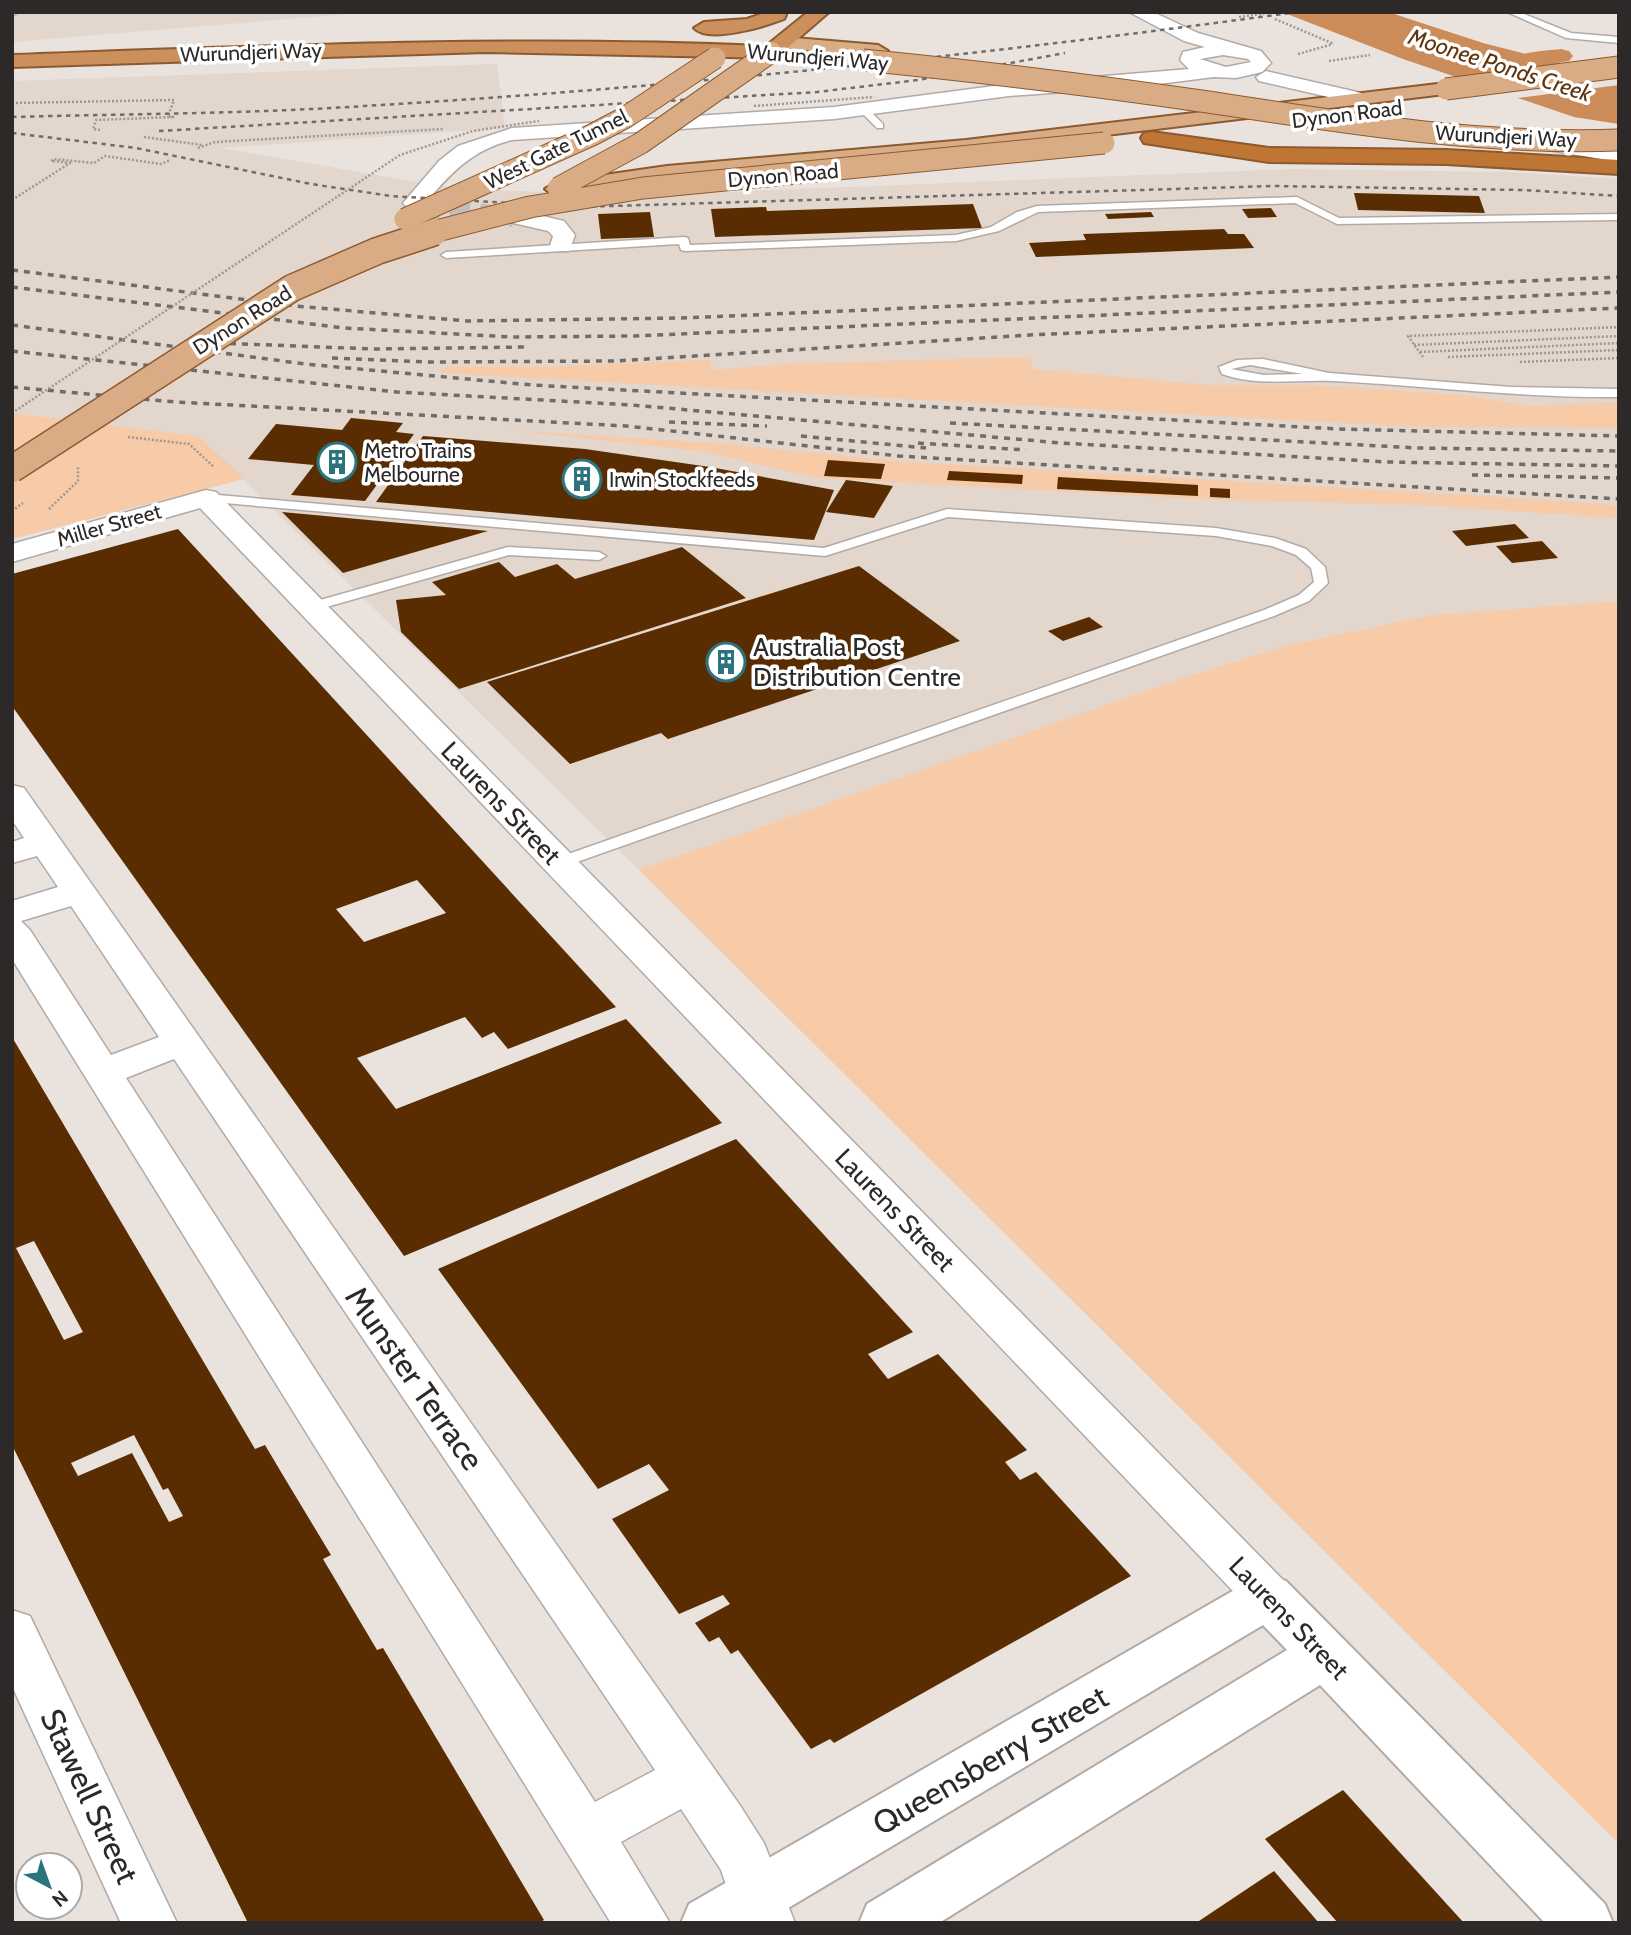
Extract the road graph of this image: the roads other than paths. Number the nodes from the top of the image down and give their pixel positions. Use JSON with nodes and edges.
{"nodes":[{"id":1,"x":820,"y":12,"type":"edge"},
{"id":2,"x":1138,"y":12,"type":"edge"},
{"id":3,"x":1511,"y":12,"type":"edge"},
{"id":4,"x":779,"y":14,"type":"edge"},
{"id":5,"x":552,"y":32,"type":"junction"},
{"id":6,"x":1183,"y":34,"type":"junction"},
{"id":7,"x":1619,"y":40,"type":"edge"},
{"id":8,"x":735,"y":45,"type":"junction"},
{"id":9,"x":777,"y":47,"type":"junction"},
{"id":10,"x":12,"y":51,"type":"edge"},
{"id":11,"x":1240,"y":51,"type":"junction"},
{"id":12,"x":1189,"y":59,"type":"junction"},
{"id":13,"x":12,"y":61,"type":"edge"},
{"id":14,"x":1619,"y":67,"type":"edge"},
{"id":15,"x":1221,"y":72,"type":"junction"},
{"id":16,"x":1261,"y":73,"type":"junction"},
{"id":17,"x":1619,"y":78,"type":"edge"},
{"id":18,"x":1108,"y":83,"type":"junction"},
{"id":19,"x":1363,"y":99,"type":"junction"},
{"id":20,"x":863,"y":110,"type":"junction"},
{"id":21,"x":1311,"y":112,"type":"junction"},
{"id":22,"x":1259,"y":118,"type":"junction"},
{"id":23,"x":1619,"y":124,"type":"edge"},
{"id":24,"x":880,"y":126,"type":"dead end"},
{"id":25,"x":1098,"y":137,"type":"junction"},
{"id":26,"x":1152,"y":138,"type":"junction"},
{"id":27,"x":1619,"y":141,"type":"edge"},
{"id":28,"x":1335,"y":155,"type":"junction"},
{"id":29,"x":1619,"y":156,"type":"edge"},
{"id":30,"x":1619,"y":167,"type":"edge"},
{"id":31,"x":556,"y":190,"type":"junction"},
{"id":32,"x":420,"y":208,"type":"dead end"},
{"id":33,"x":517,"y":217,"type":"tunnel mouth"},
{"id":34,"x":1619,"y":217,"type":"edge"},
{"id":35,"x":457,"y":225,"type":"junction"},
{"id":36,"x":561,"y":246,"type":"junction"},
{"id":37,"x":446,"y":255,"type":"dead end"},
{"id":38,"x":317,"y":260,"type":"junction"},
{"id":39,"x":1329,"y":377,"type":"junction"},
{"id":40,"x":1619,"y":393,"type":"edge"},
{"id":41,"x":12,"y":445,"type":"edge"},
{"id":42,"x":12,"y":469,"type":"edge"},
{"id":43,"x":213,"y":485,"type":"junction"},
{"id":44,"x":12,"y":553,"type":"edge"},
{"id":45,"x":598,"y":556,"type":"dead end"},
{"id":46,"x":311,"y":607,"type":"junction"},
{"id":47,"x":21,"y":823,"type":"edge"},
{"id":48,"x":560,"y":863,"type":"junction"},
{"id":49,"x":80,"y":892,"type":"junction"},
{"id":50,"x":12,"y":914,"type":"edge"},
{"id":51,"x":12,"y":930,"type":"edge"},
{"id":52,"x":183,"y":1042,"type":"junction"},
{"id":53,"x":101,"y":1073,"type":"junction"},
{"id":54,"x":1268,"y":1596,"type":"junction"},
{"id":55,"x":12,"y":1631,"type":"edge"},
{"id":56,"x":1325,"y":1654,"type":"junction"},
{"id":57,"x":690,"y":1777,"type":"junction"},
{"id":58,"x":586,"y":1834,"type":"junction"},
{"id":59,"x":763,"y":1909,"type":"edge"},
{"id":60,"x":149,"y":1923,"type":"edge"},
{"id":61,"x":642,"y":1923,"type":"edge"},
{"id":62,"x":710,"y":1923,"type":"edge"},
{"id":63,"x":888,"y":1923,"type":"edge"},
{"id":64,"x":1584,"y":1923,"type":"edge"}],
"edges":[{"from":1,"to":9,"type":"highway","name":"West Gate Tunnel"},
{"from":2,"to":6,"type":"street"},
{"from":3,"to":7,"type":"lane"},
{"from":4,"to":5,"type":"highway"},
{"from":4,"to":8,"type":"highway","name":"West Gate Tunnel"},
{"from":5,"to":8,"type":"highway","name":"Wurundjeri Way"},
{"from":5,"to":10,"type":"highway","name":"Wurundjeri Way"},
{"from":6,"to":11,"type":"street"},
{"from":6,"to":12,"type":"street"},
{"from":8,"to":9,"type":"highway","name":"Wurundjeri Way"},
{"from":8,"to":13,"type":"highway","name":"Wurundjeri Way"},
{"from":8,"to":38,"type":"main road","name":"West Gate Tunnel","bridge":true},
{"from":9,"to":23,"type":"main road","name":"Wurundjeri Way"},
{"from":9,"to":27,"type":"main road","name":"Wurundjeri Way","bridge":true},
{"from":9,"to":31,"type":"main road","name":"West Gate Tunnel","bridge":true},
{"from":11,"to":12,"type":"street"},
{"from":11,"to":16,"type":"street"},
{"from":12,"to":15,"type":"street"},
{"from":12,"to":18,"type":"street"},
{"from":14,"to":19,"type":"main road","name":"Dynon Road","bridge":true},
{"from":15,"to":16,"type":"street"},
{"from":15,"to":18,"type":"street"},
{"from":15,"to":22,"type":"street"},
{"from":16,"to":19,"type":"street"},
{"from":16,"to":21,"type":"street"},
{"from":17,"to":21,"type":"main road","name":"Dynon Road"},
{"from":18,"to":20,"type":"street"},
{"from":19,"to":21,"type":"main road","name":"Dynon Road"},
{"from":20,"to":24,"type":"lane"},
{"from":20,"to":32,"type":"street"},
{"from":21,"to":22,"type":"main road","name":"Dynon Road"},
{"from":21,"to":29,"type":"street"},
{"from":22,"to":25,"type":"main road","name":"Dynon Road"},
{"from":22,"to":26,"type":"main road","name":"Dynon Road"},
{"from":22,"to":28,"type":"highway"},
{"from":25,"to":26,"type":"main road","name":"Dynon Road"},
{"from":25,"to":31,"type":"main road","name":"Dynon Road"},
{"from":25,"to":35,"type":"main road","name":"Dynon Road","bridge":true},
{"from":26,"to":28,"type":"highway"},
{"from":28,"to":30,"type":"highway"},
{"from":31,"to":35,"type":"main road","name":"West Gate Tunnel","bridge":true},
{"from":31,"to":38,"type":"main road","name":"Dynon Road"},
{"from":33,"to":36,"type":"street"},
{"from":34,"to":36,"type":"lane"},
{"from":35,"to":42,"type":"main road","name":"Dynon Road","bridge":true},
{"from":36,"to":37,"type":"lane"},
{"from":38,"to":41,"type":"main road","name":"Dynon Road"},
{"from":39,"to":39,"type":"lane"},
{"from":39,"to":40,"type":"lane"},
{"from":43,"to":44,"type":"street","name":"Miller Street"},
{"from":43,"to":46,"type":"street","name":"Laurens Street"},
{"from":43,"to":48,"type":"lane"},
{"from":45,"to":46,"type":"lane"},
{"from":46,"to":48,"type":"street","name":"Laurens Street"},
{"from":47,"to":49,"type":"street","name":"Munster Terrace"},
{"from":48,"to":54,"type":"street","name":"Laurens Street"},
{"from":49,"to":50,"type":"street"},
{"from":49,"to":52,"type":"street","name":"Munster Terrace"},
{"from":51,"to":53,"type":"street"},
{"from":52,"to":53,"type":"street"},
{"from":52,"to":57,"type":"street","name":"Munster Terrace"},
{"from":53,"to":58,"type":"street"},
{"from":54,"to":56,"type":"street","name":"Laurens Street"},
{"from":54,"to":59,"type":"street","name":"Queensberry Street"},
{"from":55,"to":60,"type":"street","name":"Stawell Street"},
{"from":56,"to":63,"type":"street"},
{"from":56,"to":64,"type":"street","name":"Laurens Street"},
{"from":57,"to":58,"type":"street"},
{"from":57,"to":59,"type":"street","name":"Munster Terrace"},
{"from":58,"to":61,"type":"street"},
{"from":59,"to":62,"type":"street","name":"Queensberry Street"}]}
